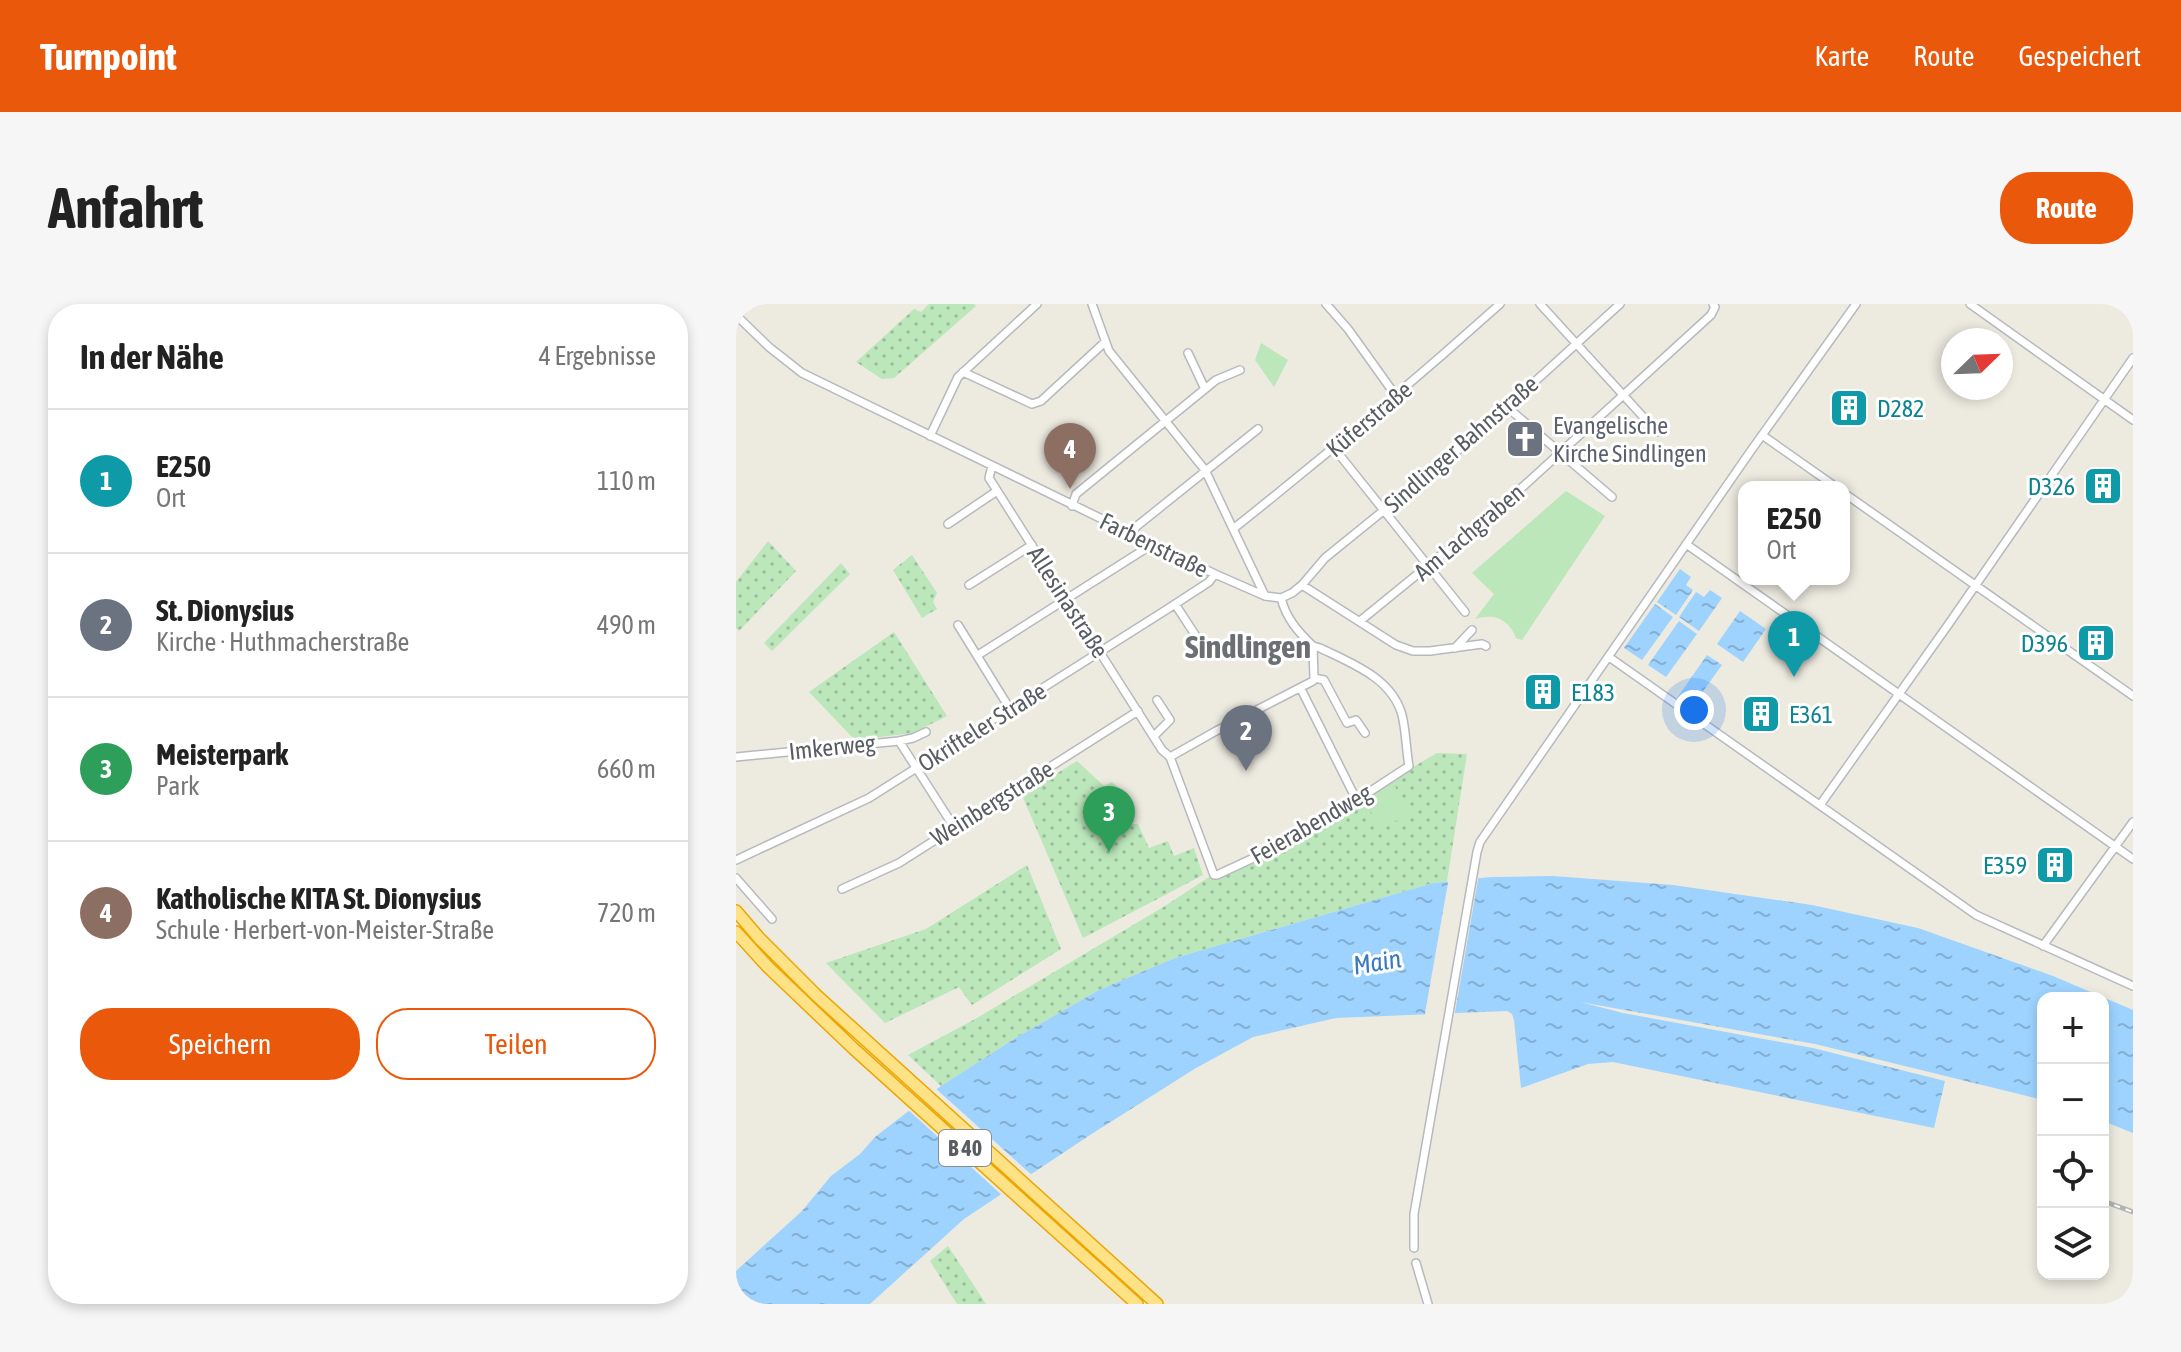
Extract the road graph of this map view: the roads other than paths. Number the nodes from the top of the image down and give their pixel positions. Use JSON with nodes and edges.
{"nodes":[{"id":1,"x":1037,"y":304,"type":"edge"},
{"id":2,"x":1092,"y":304,"type":"edge"},
{"id":3,"x":1326,"y":304,"type":"edge"},
{"id":4,"x":1500,"y":304,"type":"edge"},
{"id":5,"x":1540,"y":304,"type":"edge"},
{"id":6,"x":1620,"y":304,"type":"edge"},
{"id":7,"x":1856,"y":304,"type":"edge"},
{"id":8,"x":1970,"y":304,"type":"edge"},
{"id":9,"x":1714,"y":305,"type":"edge"},
{"id":10,"x":736,"y":315,"type":"edge"},
{"id":11,"x":1105,"y":342,"type":"junction"},
{"id":12,"x":1576,"y":344,"type":"junction"},
{"id":13,"x":1188,"y":353,"type":"dead end"},
{"id":14,"x":2133,"y":358,"type":"edge"},
{"id":15,"x":1240,"y":370,"type":"dead end"},
{"id":16,"x":963,"y":372,"type":"junction"},
{"id":17,"x":1205,"y":389,"type":"junction"},
{"id":18,"x":1624,"y":395,"type":"junction"},
{"id":19,"x":1396,"y":396,"type":"junction"},
{"id":20,"x":2104,"y":399,"type":"junction"},
{"id":21,"x":1507,"y":407,"type":"junction"},
{"id":22,"x":2133,"y":420,"type":"edge"},
{"id":23,"x":1165,"y":421,"type":"junction"},
{"id":24,"x":1258,"y":429,"type":"dead end"},
{"id":25,"x":1657,"y":432,"type":"dead end"},
{"id":26,"x":1762,"y":435,"type":"junction"},
{"id":27,"x":930,"y":436,"type":"junction"},
{"id":28,"x":1334,"y":448,"type":"junction"},
{"id":29,"x":1560,"y":454,"type":"junction"},
{"id":30,"x":992,"y":466,"type":"junction"},
{"id":31,"x":1205,"y":470,"type":"junction"},
{"id":32,"x":1827,"y":481,"type":"edge"},
{"id":33,"x":997,"y":491,"type":"junction"},
{"id":34,"x":1612,"y":497,"type":"dead end"},
{"id":35,"x":1850,"y":497,"type":"edge"},
{"id":36,"x":1072,"y":506,"type":"junction"},
{"id":37,"x":1384,"y":510,"type":"junction"},
{"id":38,"x":948,"y":524,"type":"dead end"},
{"id":39,"x":1233,"y":529,"type":"junction"},
{"id":40,"x":1130,"y":534,"type":"junction"},
{"id":41,"x":1150,"y":543,"type":"junction"},
{"id":42,"x":1686,"y":544,"type":"junction"},
{"id":43,"x":1032,"y":545,"type":"junction"},
{"id":44,"x":1428,"y":566,"type":"junction"},
{"id":45,"x":1215,"y":574,"type":"junction"},
{"id":46,"x":1738,"y":580,"type":"edge"},
{"id":47,"x":969,"y":585,"type":"dead end"},
{"id":48,"x":1302,"y":585,"type":"junction"},
{"id":49,"x":1745,"y":585,"type":"edge"},
{"id":50,"x":1975,"y":585,"type":"junction"},
{"id":51,"x":1265,"y":596,"type":"junction"},
{"id":52,"x":1281,"y":598,"type":"junction"},
{"id":53,"x":1067,"y":599,"type":"junction"},
{"id":54,"x":1175,"y":604,"type":"junction"},
{"id":55,"x":1465,"y":612,"type":"dead end"},
{"id":56,"x":1360,"y":621,"type":"junction"},
{"id":57,"x":958,"y":625,"type":"dead end"},
{"id":58,"x":1472,"y":630,"type":"dead end"},
{"id":59,"x":1313,"y":646,"type":"junction"},
{"id":60,"x":1486,"y":646,"type":"dead end"},
{"id":61,"x":1455,"y":648,"type":"junction"},
{"id":62,"x":1101,"y":652,"type":"junction"},
{"id":63,"x":978,"y":655,"type":"junction"},
{"id":64,"x":1209,"y":656,"type":"dead end"},
{"id":65,"x":1609,"y":657,"type":"junction"},
{"id":66,"x":1314,"y":678,"type":"junction"},
{"id":67,"x":1301,"y":689,"type":"junction"},
{"id":68,"x":1899,"y":693,"type":"junction"},
{"id":69,"x":2133,"y":696,"type":"edge"},
{"id":70,"x":1157,"y":700,"type":"dead end"},
{"id":71,"x":1010,"y":709,"type":"junction"},
{"id":72,"x":1138,"y":711,"type":"junction"},
{"id":73,"x":926,"y":732,"type":"dead end"},
{"id":74,"x":1365,"y":733,"type":"dead end"},
{"id":75,"x":1154,"y":736,"type":"junction"},
{"id":76,"x":899,"y":741,"type":"junction"},
{"id":77,"x":736,"y":757,"type":"edge"},
{"id":78,"x":1170,"y":757,"type":"junction"},
{"id":79,"x":916,"y":769,"type":"junction"},
{"id":80,"x":1356,"y":799,"type":"junction"},
{"id":81,"x":1820,"y":805,"type":"junction"},
{"id":82,"x":2133,"y":822,"type":"edge"},
{"id":83,"x":954,"y":827,"type":"junction"},
{"id":84,"x":2116,"y":847,"type":"junction"},
{"id":85,"x":2133,"y":859,"type":"edge"},
{"id":86,"x":736,"y":860,"type":"edge"},
{"id":87,"x":1213,"y":874,"type":"joint"},
{"id":88,"x":736,"y":878,"type":"edge"},
{"id":89,"x":842,"y":889,"type":"dead end"},
{"id":90,"x":736,"y":911,"type":"edge"},
{"id":91,"x":772,"y":919,"type":"dead end"},
{"id":92,"x":736,"y":932,"type":"edge"},
{"id":93,"x":2043,"y":946,"type":"junction"},
{"id":94,"x":2133,"y":986,"type":"edge"},
{"id":95,"x":1414,"y":1248,"type":"dead end"},
{"id":96,"x":1416,"y":1263,"type":"dead end"},
{"id":97,"x":1137,"y":1304,"type":"edge"},
{"id":98,"x":1157,"y":1304,"type":"edge"},
{"id":99,"x":1428,"y":1304,"type":"edge"}],
"edges":[{"from":1,"to":16,"type":"street"},
{"from":2,"to":11,"type":"street"},
{"from":3,"to":19,"type":"street"},
{"from":4,"to":19,"type":"street","name":"Küferstraße"},
{"from":5,"to":12,"type":"street"},
{"from":6,"to":12,"type":"street","name":"Sindlinger Bahnstraße"},
{"from":7,"to":26,"type":"street"},
{"from":8,"to":20,"type":"street"},
{"from":9,"to":18,"type":"street","name":"Am Lachgraben"},
{"from":10,"to":27,"type":"street","name":"Farbenstraße"},
{"from":11,"to":16,"type":"street"},
{"from":11,"to":23,"type":"street"},
{"from":12,"to":18,"type":"street"},
{"from":12,"to":21,"type":"street","name":"Sindlinger Bahnstraße"},
{"from":13,"to":17,"type":"street"},
{"from":14,"to":20,"type":"street"},
{"from":15,"to":17,"type":"street"},
{"from":16,"to":27,"type":"street"},
{"from":17,"to":23,"type":"street"},
{"from":18,"to":25,"type":"street"},
{"from":18,"to":29,"type":"street","name":"Am Lachgraben"},
{"from":19,"to":28,"type":"street","name":"Küferstraße"},
{"from":20,"to":22,"type":"street"},
{"from":20,"to":50,"type":"street"},
{"from":21,"to":29,"type":"street"},
{"from":21,"to":37,"type":"street","name":"Sindlinger Bahnstraße"},
{"from":23,"to":31,"type":"street"},
{"from":23,"to":36,"type":"street"},
{"from":24,"to":31,"type":"street"},
{"from":26,"to":32,"type":"street"},
{"from":26,"to":42,"type":"street"},
{"from":27,"to":30,"type":"street","name":"Farbenstraße"},
{"from":28,"to":37,"type":"street"},
{"from":28,"to":39,"type":"street","name":"Küferstraße"},
{"from":29,"to":34,"type":"street"},
{"from":29,"to":44,"type":"street","name":"Am Lachgraben"},
{"from":30,"to":33,"type":"street","name":"Allesinastraße"},
{"from":30,"to":36,"type":"street","name":"Farbenstraße"},
{"from":31,"to":39,"type":"street"},
{"from":31,"to":40,"type":"street"},
{"from":33,"to":38,"type":"street"},
{"from":33,"to":43,"type":"street","name":"Allesinastraße"},
{"from":35,"to":50,"type":"street"},
{"from":36,"to":40,"type":"street","name":"Farbenstraße"},
{"from":37,"to":44,"type":"street"},
{"from":37,"to":48,"type":"street","name":"Sindlinger Bahnstraße"},
{"from":39,"to":51,"type":"street"},
{"from":40,"to":41,"type":"street","name":"Farbenstraße"},
{"from":41,"to":45,"type":"street","name":"Farbenstraße"},
{"from":41,"to":53,"type":"street"},
{"from":42,"to":46,"type":"street"},
{"from":42,"to":65,"type":"street"},
{"from":43,"to":47,"type":"street"},
{"from":43,"to":53,"type":"street","name":"Allesinastraße"},
{"from":44,"to":55,"type":"street"},
{"from":44,"to":56,"type":"street","name":"Am Lachgraben"},
{"from":45,"to":51,"type":"street","name":"Farbenstraße"},
{"from":45,"to":54,"type":"street","name":"Okrifteler Straße"},
{"from":48,"to":52,"type":"street"},
{"from":48,"to":56,"type":"street"},
{"from":49,"to":68,"type":"street"},
{"from":50,"to":68,"type":"street"},
{"from":50,"to":69,"type":"street"},
{"from":51,"to":52,"type":"street","name":"Farbenstraße"},
{"from":52,"to":59,"type":"street"},
{"from":53,"to":62,"type":"street","name":"Allesinastraße"},
{"from":53,"to":63,"type":"street"},
{"from":54,"to":62,"type":"street","name":"Okrifteler Straße"},
{"from":54,"to":64,"type":"street"},
{"from":56,"to":61,"type":"street"},
{"from":57,"to":63,"type":"street"},
{"from":58,"to":61,"type":"street"},
{"from":59,"to":66,"type":"street"},
{"from":59,"to":80,"type":"street","name":"Feierabendweg"},
{"from":60,"to":61,"type":"street"},
{"from":62,"to":71,"type":"street","name":"Okrifteler Straße"},
{"from":62,"to":72,"type":"street","name":"Allesinastraße"},
{"from":63,"to":71,"type":"street"},
{"from":65,"to":81,"type":"street"},
{"from":65,"to":95,"type":"street"},
{"from":66,"to":67,"type":"street"},
{"from":66,"to":74,"type":"street"},
{"from":67,"to":78,"type":"street"},
{"from":67,"to":80,"type":"street"},
{"from":68,"to":81,"type":"street"},
{"from":68,"to":84,"type":"street"},
{"from":70,"to":75,"type":"street"},
{"from":71,"to":79,"type":"street","name":"Okrifteler Straße"},
{"from":72,"to":75,"type":"street","name":"Allesinastraße"},
{"from":72,"to":83,"type":"street","name":"Weinbergstraße"},
{"from":73,"to":76,"type":"street","name":"Imkerweg"},
{"from":75,"to":78,"type":"street","name":"Allesinastraße"},
{"from":76,"to":77,"type":"street","name":"Imkerweg"},
{"from":76,"to":79,"type":"street"},
{"from":78,"to":87,"type":"street","name":"Allesinastraße"},
{"from":79,"to":83,"type":"street"},
{"from":79,"to":86,"type":"street","name":"Okrifteler Straße"},
{"from":80,"to":87,"type":"street","name":"Feierabendweg"},
{"from":81,"to":93,"type":"street"},
{"from":82,"to":84,"type":"street"},
{"from":83,"to":89,"type":"street","name":"Weinbergstraße"},
{"from":84,"to":85,"type":"street"},
{"from":84,"to":93,"type":"street"},
{"from":88,"to":91,"type":"street"},
{"from":90,"to":98,"type":"highway","number":"B 40"},
{"from":92,"to":97,"type":"highway","number":"B 40"},
{"from":93,"to":94,"type":"street"},
{"from":96,"to":99,"type":"street"}]}
